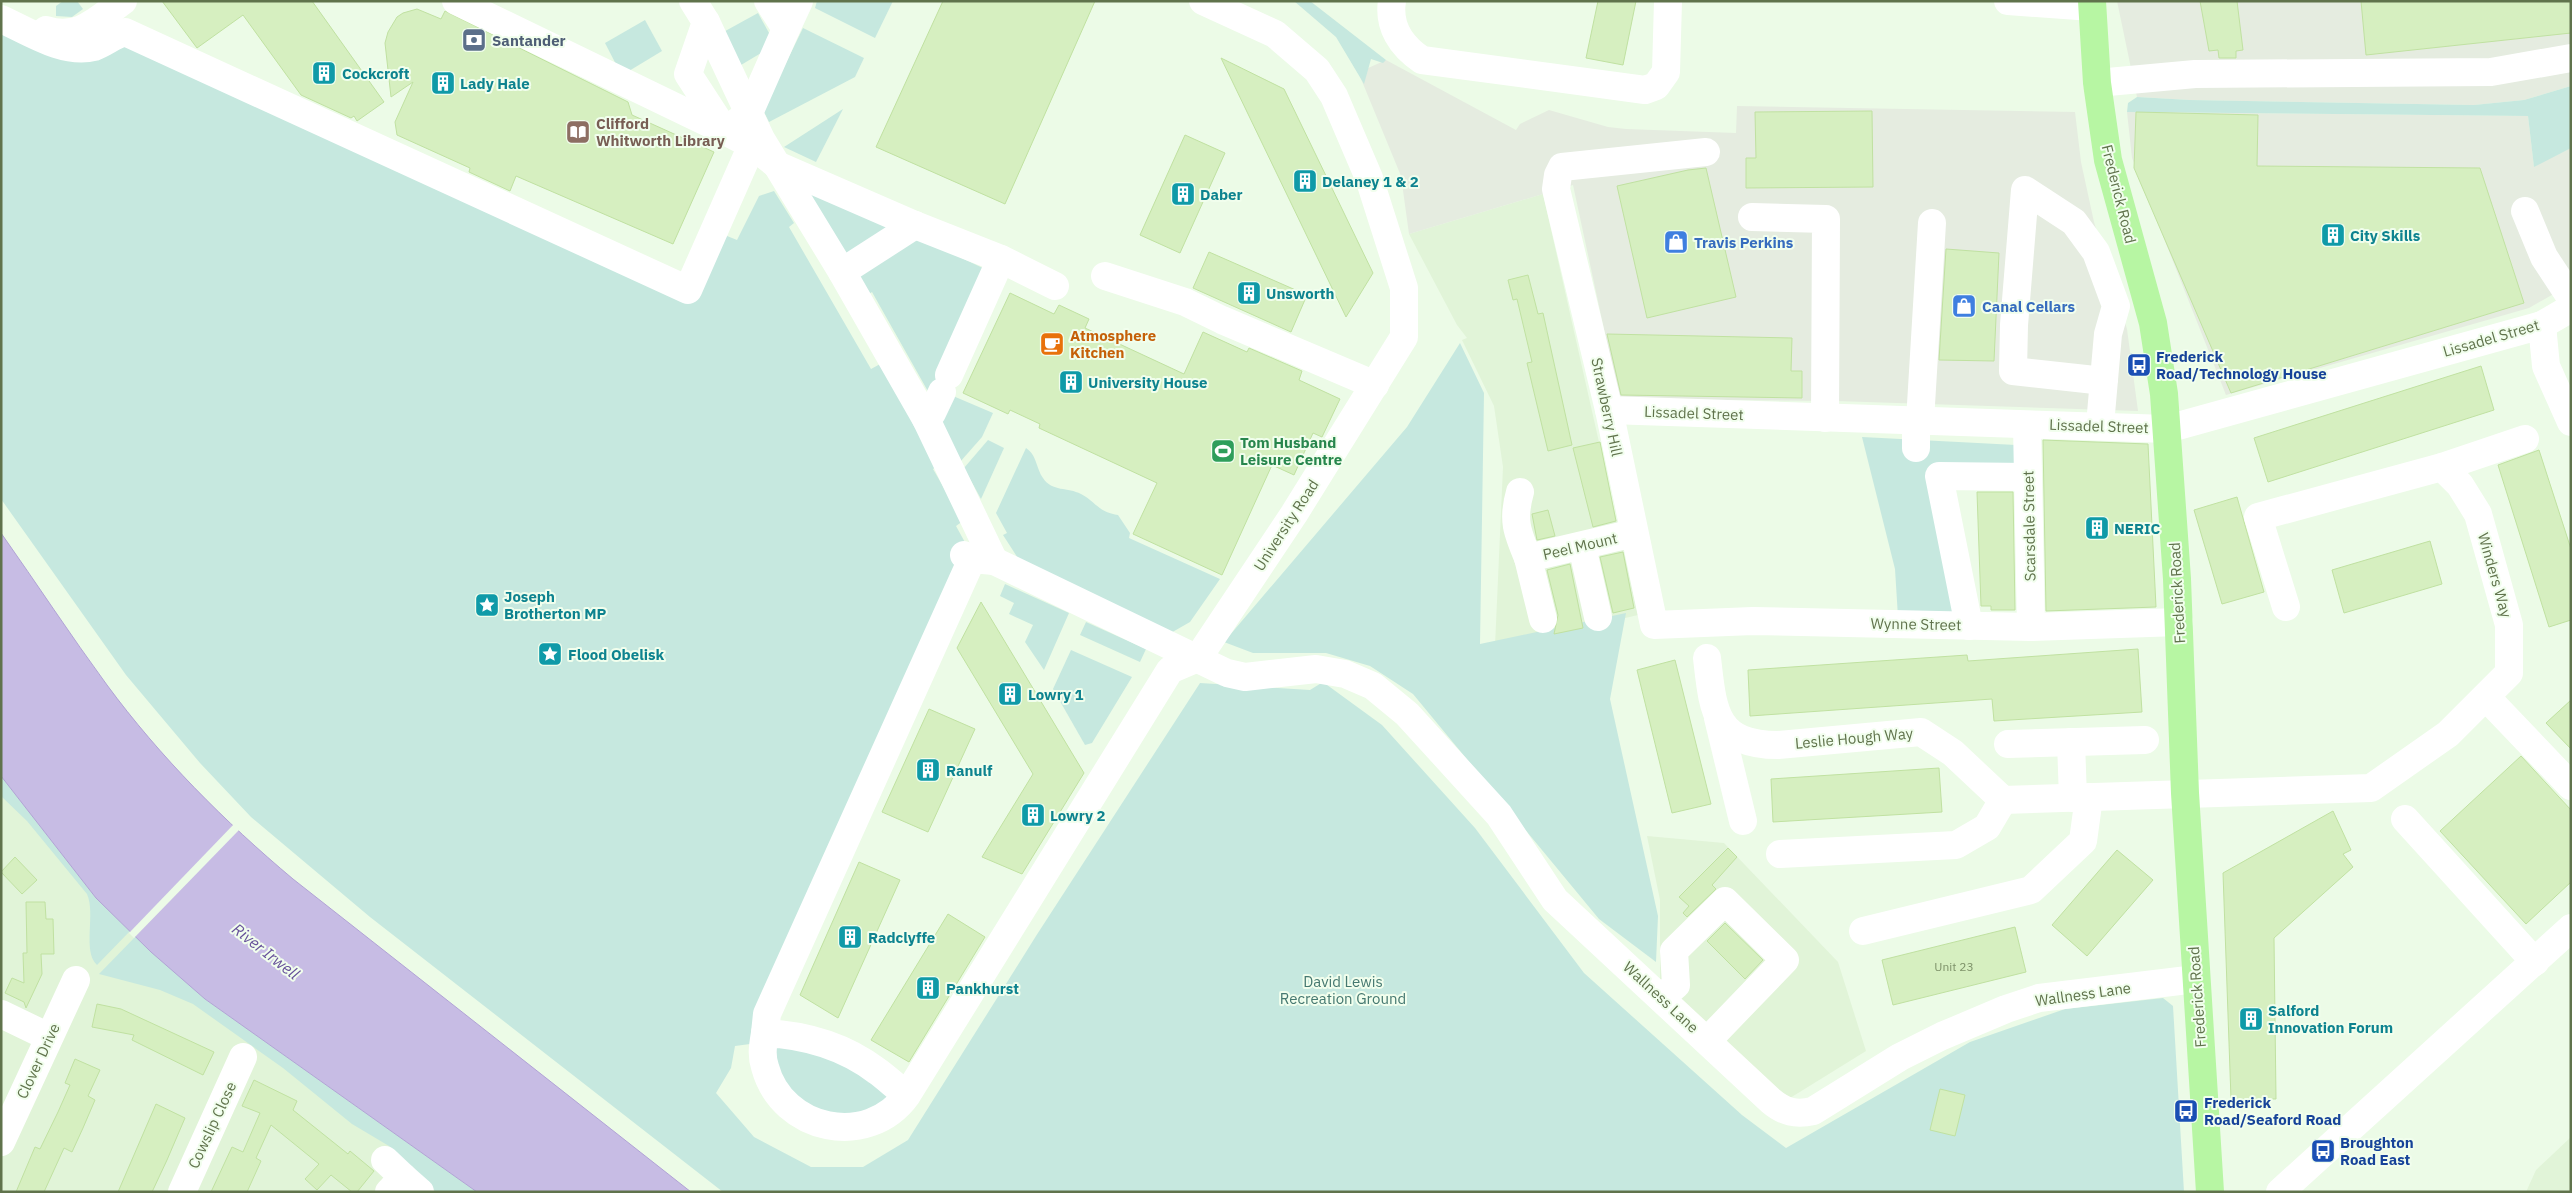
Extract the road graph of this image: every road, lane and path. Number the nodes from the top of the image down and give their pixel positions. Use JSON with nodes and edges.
{"nodes":[{"id":1,"x":456,"y":1,"type":"edge"},
{"id":2,"x":768,"y":1,"type":"edge"},
{"id":3,"x":799,"y":1,"type":"edge"},
{"id":4,"x":1203,"y":1,"type":"edge"},
{"id":5,"x":1392,"y":1,"type":"edge"},
{"id":6,"x":1668,"y":1,"type":"edge"},
{"id":7,"x":2008,"y":1,"type":"edge"},
{"id":8,"x":117,"y":3,"type":"edge"},
{"id":9,"x":2092,"y":4,"type":"edge"},
{"id":10,"x":1,"y":10,"type":"edge"},
{"id":11,"x":700,"y":12,"type":"edge"},
{"id":12,"x":1,"y":19,"type":"edge"},
{"id":13,"x":786,"y":28,"type":"junction"},
{"id":14,"x":2571,"y":58,"type":"edge"},
{"id":15,"x":2098,"y":93,"type":"junction"},
{"id":16,"x":749,"y":113,"type":"junction"},
{"id":17,"x":725,"y":130,"type":"junction"},
{"id":18,"x":752,"y":145,"type":"junction"},
{"id":19,"x":1706,"y":152,"type":"dead end"},
{"id":20,"x":777,"y":165,"type":"junction"},
{"id":21,"x":2525,"y":211,"type":"dead end"},
{"id":22,"x":1752,"y":217,"type":"dead end"},
{"id":23,"x":1932,"y":223,"type":"dead end"},
{"id":24,"x":915,"y":225,"type":"junction"},
{"id":25,"x":1001,"y":259,"type":"junction"},
{"id":26,"x":842,"y":272,"type":"junction"},
{"id":27,"x":1105,"y":276,"type":"dead end"},
{"id":28,"x":1055,"y":286,"type":"dead end"},
{"id":29,"x":2571,"y":298,"type":"edge"},
{"id":30,"x":2571,"y":308,"type":"edge"},
{"id":31,"x":2542,"y":325,"type":"junction"},
{"id":32,"x":2104,"y":381,"type":"junction"},
{"id":33,"x":1375,"y":385,"type":"junction"},
{"id":34,"x":1609,"y":410,"type":"junction"},
{"id":35,"x":1825,"y":418,"type":"junction"},
{"id":36,"x":926,"y":419,"type":"junction"},
{"id":37,"x":1918,"y":421,"type":"junction"},
{"id":38,"x":2571,"y":422,"type":"edge"},
{"id":39,"x":2027,"y":425,"type":"junction"},
{"id":40,"x":2100,"y":425,"type":"junction"},
{"id":41,"x":2167,"y":429,"type":"junction"},
{"id":42,"x":2525,"y":439,"type":"dead end"},
{"id":43,"x":1916,"y":448,"type":"dead end"},
{"id":44,"x":2442,"y":467,"type":"junction"},
{"id":45,"x":2028,"y":477,"type":"junction"},
{"id":46,"x":1520,"y":492,"type":"dead end"},
{"id":47,"x":1634,"y":533,"type":"junction"},
{"id":48,"x":1582,"y":546,"type":"junction"},
{"id":49,"x":1528,"y":558,"type":"junction"},
{"id":50,"x":977,"y":559,"type":"junction"},
{"id":51,"x":2286,"y":607,"type":"dead end"},
{"id":52,"x":1598,"y":616,"type":"dead end"},
{"id":53,"x":1543,"y":619,"type":"dead end"},
{"id":54,"x":2179,"y":622,"type":"junction"},
{"id":55,"x":1654,"y":625,"type":"joint"},
{"id":56,"x":1969,"y":626,"type":"junction"},
{"id":57,"x":2032,"y":627,"type":"junction"},
{"id":58,"x":1198,"y":658,"type":"junction"},
{"id":59,"x":1707,"y":658,"type":"dead end"},
{"id":60,"x":2486,"y":697,"type":"junction"},
{"id":61,"x":1718,"y":718,"type":"junction"},
{"id":62,"x":2145,"y":740,"type":"dead end"},
{"id":63,"x":2071,"y":742,"type":"junction"},
{"id":64,"x":2008,"y":744,"type":"dead end"},
{"id":65,"x":2571,"y":786,"type":"edge"},
{"id":66,"x":2185,"y":793,"type":"junction"},
{"id":67,"x":2081,"y":797,"type":"junction"},
{"id":68,"x":2003,"y":800,"type":"junction"},
{"id":69,"x":2405,"y":819,"type":"dead end"},
{"id":70,"x":1743,"y":821,"type":"dead end"},
{"id":71,"x":1780,"y":854,"type":"dead end"},
{"id":72,"x":2571,"y":928,"type":"edge"},
{"id":73,"x":1863,"y":931,"type":"dead end"},
{"id":74,"x":2534,"y":962,"type":"junction"},
{"id":75,"x":2196,"y":979,"type":"junction"},
{"id":76,"x":76,"y":980,"type":"dead end"},
{"id":77,"x":1661,"y":998,"type":"junction"},
{"id":78,"x":1,"y":1014,"type":"edge"},
{"id":79,"x":765,"y":1033,"type":"junction"},
{"id":80,"x":49,"y":1037,"type":"junction"},
{"id":81,"x":1707,"y":1041,"type":"junction"},
{"id":82,"x":243,"y":1057,"type":"dead end"},
{"id":83,"x":907,"y":1095,"type":"junction"},
{"id":84,"x":1,"y":1142,"type":"edge"},
{"id":85,"x":182,"y":1192,"type":"edge"},
{"id":86,"x":2210,"y":1192,"type":"edge"},
{"id":87,"x":2280,"y":1192,"type":"edge"}],
"edges":[{"from":1,"to":17,"type":"street"},
{"from":2,"to":13,"type":"street"},
{"from":3,"to":13,"type":"street"},
{"from":4,"to":33,"type":"street","name":"University Road"},
{"from":5,"to":6,"type":"street"},
{"from":7,"to":9,"type":"street"},
{"from":8,"to":10,"type":"street"},
{"from":9,"to":15,"type":"main road","name":"Frederick Road"},
{"from":11,"to":16,"type":"street"},
{"from":11,"to":17,"type":"street"},
{"from":12,"to":18,"type":"street"},
{"from":13,"to":16,"type":"street"},
{"from":14,"to":15,"type":"street"},
{"from":15,"to":41,"type":"main road","name":"Frederick Road"},
{"from":16,"to":17,"type":"street"},
{"from":16,"to":20,"type":"street"},
{"from":17,"to":18,"type":"street"},
{"from":18,"to":20,"type":"street"},
{"from":19,"to":34,"type":"street","name":"Strawberry Hill"},
{"from":20,"to":24,"type":"street"},
{"from":20,"to":26,"type":"street"},
{"from":21,"to":29,"type":"street"},
{"from":22,"to":35,"type":"street"},
{"from":23,"to":37,"type":"street"},
{"from":24,"to":25,"type":"street"},
{"from":24,"to":26,"type":"street"},
{"from":25,"to":28,"type":"street"},
{"from":25,"to":36,"type":"street"},
{"from":26,"to":36,"type":"street"},
{"from":27,"to":33,"type":"street"},
{"from":30,"to":31,"type":"street","name":"Lissadel Street"},
{"from":31,"to":38,"type":"street"},
{"from":31,"to":41,"type":"street","name":"Lissadel Street"},
{"from":32,"to":32,"type":"street"},
{"from":32,"to":40,"type":"street"},
{"from":33,"to":58,"type":"street","name":"University Road"},
{"from":34,"to":35,"type":"street","name":"Lissadel Street"},
{"from":34,"to":47,"type":"street","name":"Strawberry Hill"},
{"from":35,"to":37,"type":"street","name":"Lissadel Street"},
{"from":36,"to":50,"type":"street"},
{"from":37,"to":39,"type":"street","name":"Lissadel Street"},
{"from":37,"to":43,"type":"street"},
{"from":39,"to":40,"type":"street","name":"Lissadel Street"},
{"from":39,"to":45,"type":"street","name":"Scarsdale Street"},
{"from":40,"to":41,"type":"street","name":"Lissadel Street"},
{"from":41,"to":54,"type":"main road","name":"Frederick Road"},
{"from":42,"to":44,"type":"street"},
{"from":44,"to":51,"type":"street"},
{"from":44,"to":60,"type":"street","name":"Winders Way"},
{"from":45,"to":56,"type":"street"},
{"from":45,"to":57,"type":"street","name":"Scarsdale Street"},
{"from":46,"to":49,"type":"street"},
{"from":47,"to":48,"type":"street","name":"Peel Mount"},
{"from":47,"to":55,"type":"street","name":"Strawberry Hill"},
{"from":48,"to":49,"type":"street","name":"Peel Mount"},
{"from":48,"to":52,"type":"street"},
{"from":49,"to":53,"type":"street","name":"Peel Mount"},
{"from":50,"to":58,"type":"street","name":"Wallness Lane"},
{"from":50,"to":79,"type":"street"},
{"from":54,"to":57,"type":"street","name":"Wynne Street"},
{"from":54,"to":66,"type":"main road","name":"Frederick Road"},
{"from":55,"to":56,"type":"street","name":"Wynne Street"},
{"from":56,"to":57,"type":"street","name":"Wynne Street"},
{"from":58,"to":77,"type":"street","name":"Wallness Lane"},
{"from":58,"to":83,"type":"street"},
{"from":59,"to":61,"type":"street"},
{"from":60,"to":65,"type":"street"},
{"from":60,"to":66,"type":"street","name":"Winders Way"},
{"from":61,"to":68,"type":"street","name":"Leslie Hough Way"},
{"from":61,"to":70,"type":"street"},
{"from":62,"to":63,"type":"street"},
{"from":63,"to":64,"type":"street"},
{"from":63,"to":67,"type":"street"},
{"from":66,"to":67,"type":"street"},
{"from":66,"to":75,"type":"main road","name":"Frederick Road"},
{"from":67,"to":68,"type":"street"},
{"from":67,"to":73,"type":"street"},
{"from":68,"to":71,"type":"street"},
{"from":69,"to":74,"type":"street"},
{"from":72,"to":74,"type":"street"},
{"from":74,"to":87,"type":"street"},
{"from":75,"to":81,"type":"street","name":"Wallness Lane"},
{"from":75,"to":86,"type":"main road","name":"Frederick Road"},
{"from":76,"to":80,"type":"street","name":"Clover Drive"},
{"from":77,"to":81,"type":"street","name":"Wallness Lane"},
{"from":77,"to":81,"type":"street"},
{"from":78,"to":80,"type":"street"},
{"from":79,"to":83,"type":"street"},
{"from":79,"to":83,"type":"street"},
{"from":80,"to":84,"type":"street","name":"Clover Drive"},
{"from":82,"to":85,"type":"street","name":"Cowslip Close"}]}
